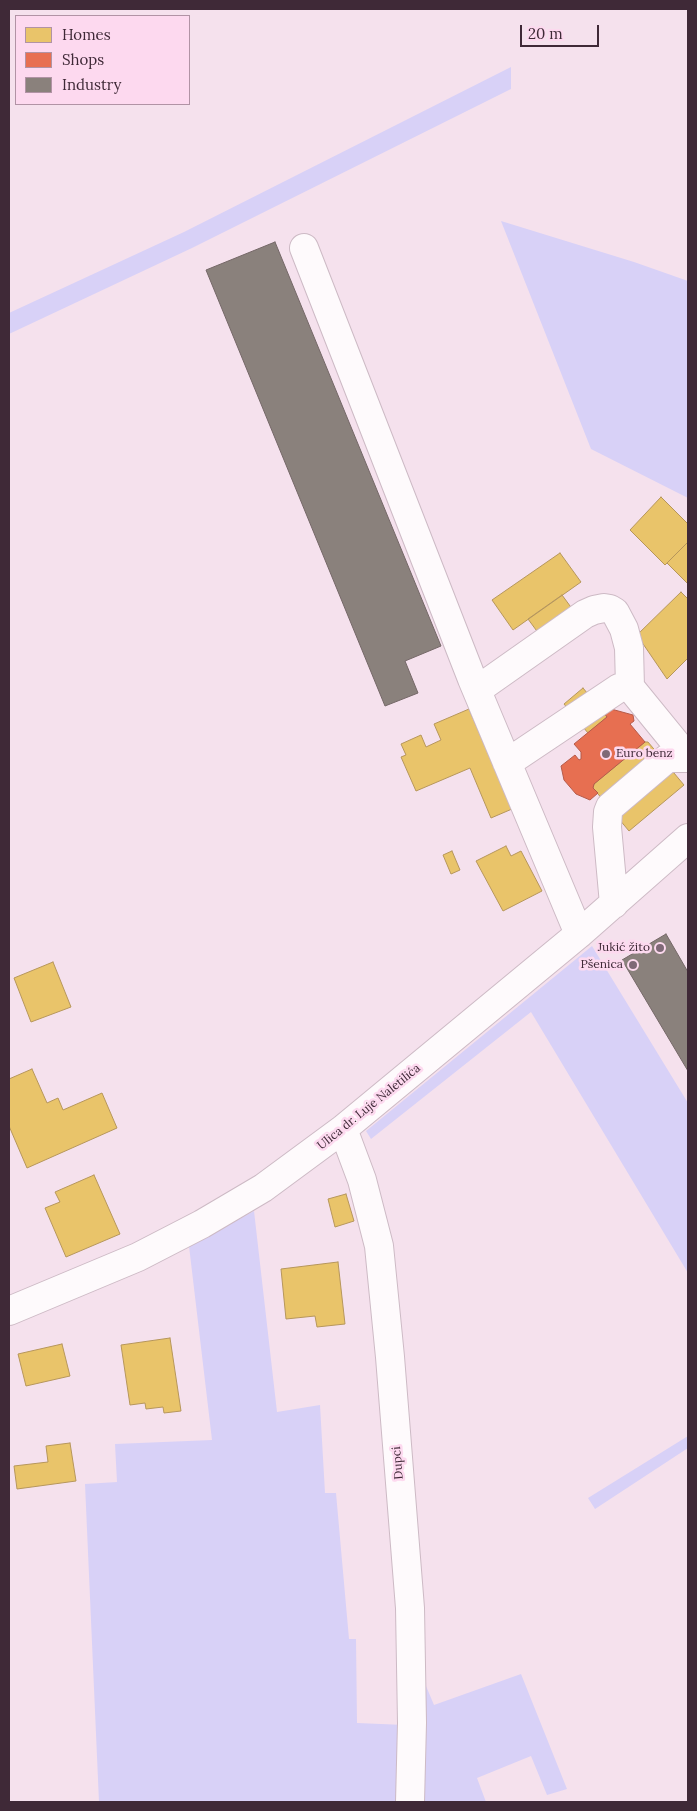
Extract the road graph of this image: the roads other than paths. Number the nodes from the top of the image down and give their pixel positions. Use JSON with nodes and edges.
{"nodes":[{"id":1,"x":304,"y":248,"type":"dead end"},
{"id":2,"x":630,"y":687,"type":"junction"},
{"id":3,"x":477,"y":690,"type":"junction"},
{"id":4,"x":688,"y":757,"type":"edge"},
{"id":5,"x":507,"y":763,"type":"junction"},
{"id":6,"x":688,"y":838,"type":"edge"},
{"id":7,"x":614,"y":904,"type":"junction"},
{"id":8,"x":579,"y":934,"type":"junction"},
{"id":9,"x":343,"y":1129,"type":"junction"},
{"id":10,"x":9,"y":1311,"type":"edge"},
{"id":11,"x":410,"y":1802,"type":"edge"}],
"edges":[{"from":1,"to":3,"type":"street"},
{"from":2,"to":3,"type":"street"},
{"from":2,"to":4,"type":"street"},
{"from":2,"to":5,"type":"street"},
{"from":3,"to":5,"type":"street"},
{"from":4,"to":7,"type":"street"},
{"from":5,"to":8,"type":"street"},
{"from":6,"to":7,"type":"street","name":"Ulica dr. Luje Naletilića"},
{"from":7,"to":8,"type":"street","name":"Ulica dr. Luje Naletilića"},
{"from":8,"to":9,"type":"street","name":"Ulica dr. Luje Naletilića"},
{"from":9,"to":10,"type":"street","name":"Ulica dr. Luje Naletilića"},
{"from":9,"to":11,"type":"street","name":"Dupci"}]}
